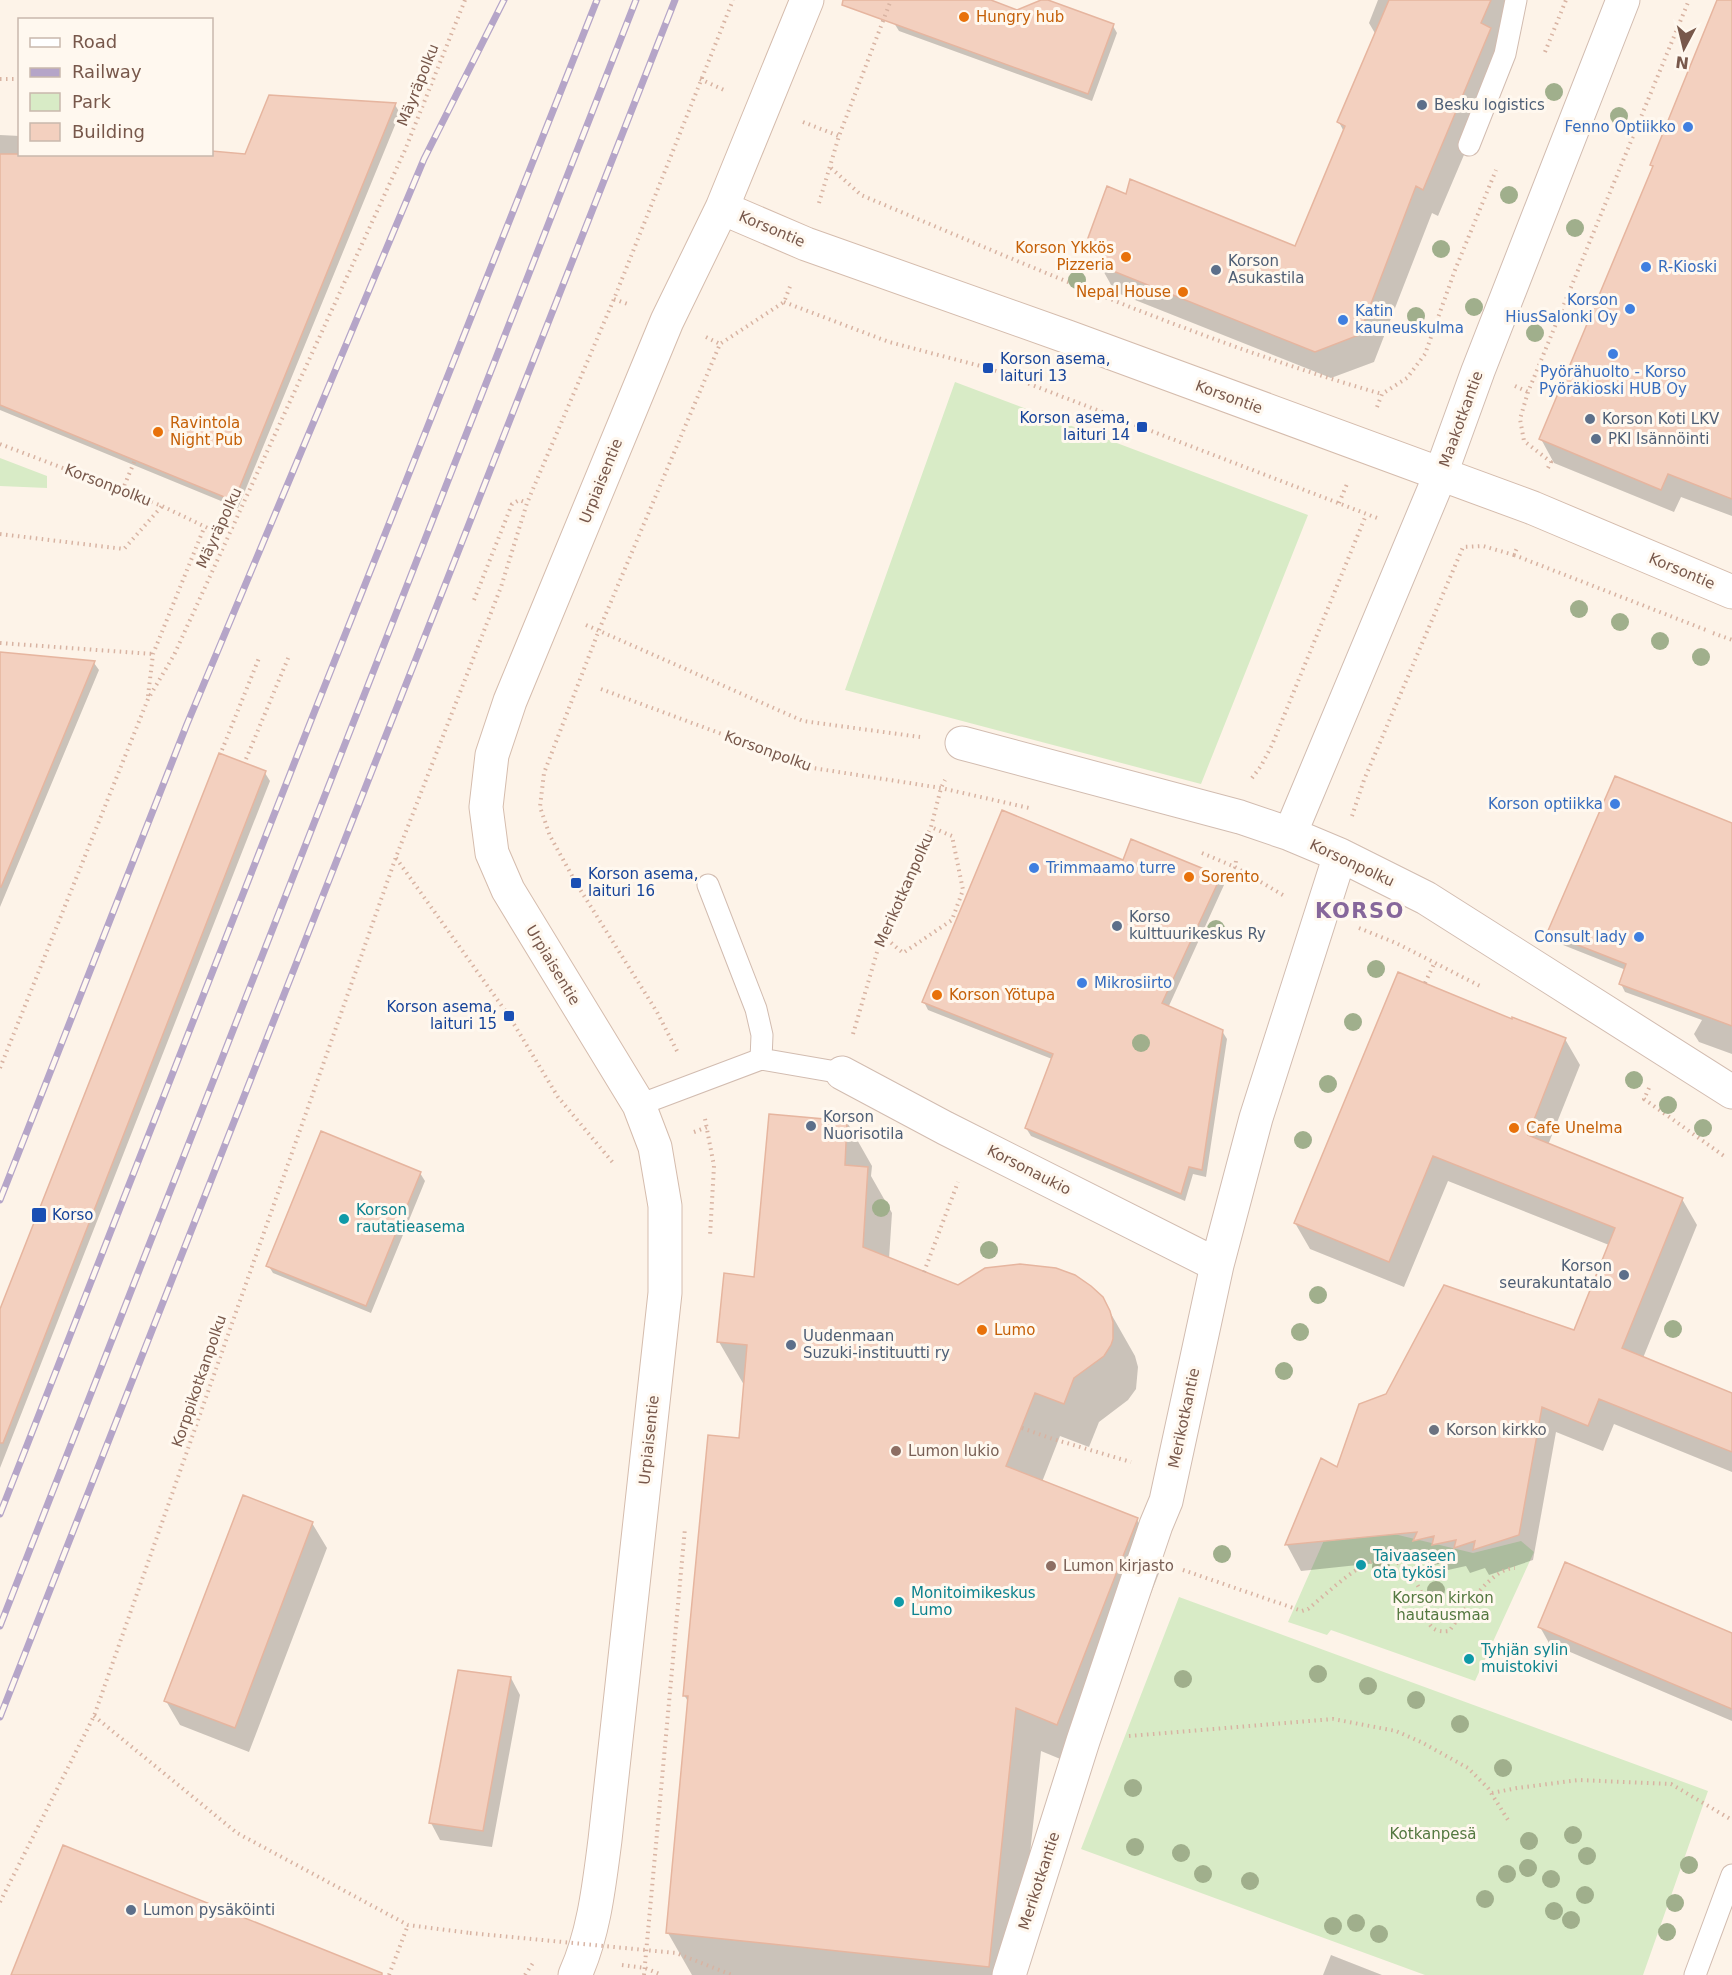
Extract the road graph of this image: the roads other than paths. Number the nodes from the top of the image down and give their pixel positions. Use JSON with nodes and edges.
{"nodes":[{"id":1,"x":807,"y":0,"type":"edge"},
{"id":2,"x":1516,"y":0,"type":"edge"},
{"id":3,"x":1623,"y":0,"type":"edge"},
{"id":4,"x":1469,"y":145,"type":"dead end"},
{"id":5,"x":722,"y":208,"type":"junction"},
{"id":6,"x":1441,"y":474,"type":"junction"},
{"id":7,"x":1732,"y":592,"type":"edge"},
{"id":8,"x":962,"y":743,"type":"road end"},
{"id":9,"x":1290,"y":834,"type":"junction"},
{"id":10,"x":1340,"y":855,"type":"junction"},
{"id":11,"x":708,"y":885,"type":"dead end"},
{"id":12,"x":761,"y":1059,"type":"junction"},
{"id":13,"x":842,"y":1073,"type":"joint"},
{"id":14,"x":1732,"y":1092,"type":"edge"},
{"id":15,"x":639,"y":1105,"type":"junction"},
{"id":16,"x":1217,"y":1264,"type":"junction"},
{"id":17,"x":1732,"y":1875,"type":"edge"},
{"id":18,"x":575,"y":1975,"type":"edge"},
{"id":19,"x":1009,"y":1975,"type":"edge"},
{"id":20,"x":1695,"y":1975,"type":"edge"}],
"edges":[{"from":1,"to":5,"type":"street","name":"Urpiaisentie"},
{"from":2,"to":4,"type":"lane"},
{"from":3,"to":6,"type":"street","name":"Maakotkantie"},
{"from":5,"to":6,"type":"street","name":"Korsontie"},
{"from":5,"to":15,"type":"street","name":"Urpiaisentie"},
{"from":6,"to":7,"type":"street","name":"Korsontie"},
{"from":6,"to":9,"type":"street","name":"Maakotkantie"},
{"from":8,"to":9,"type":"street","name":"Korsonpolku"},
{"from":9,"to":10,"type":"street","name":"Korsonpolku"},
{"from":10,"to":14,"type":"street","name":"Korsonpolku"},
{"from":10,"to":16,"type":"street","name":"Merikotkantie"},
{"from":11,"to":12,"type":"lane"},
{"from":12,"to":13,"type":"lane"},
{"from":12,"to":15,"type":"lane"},
{"from":13,"to":16,"type":"street","name":"Korsonaukio"},
{"from":15,"to":18,"type":"street","name":"Urpiaisentie"},
{"from":16,"to":19,"type":"street","name":"Merikotkantie"},
{"from":17,"to":20,"type":"lane"}]}
